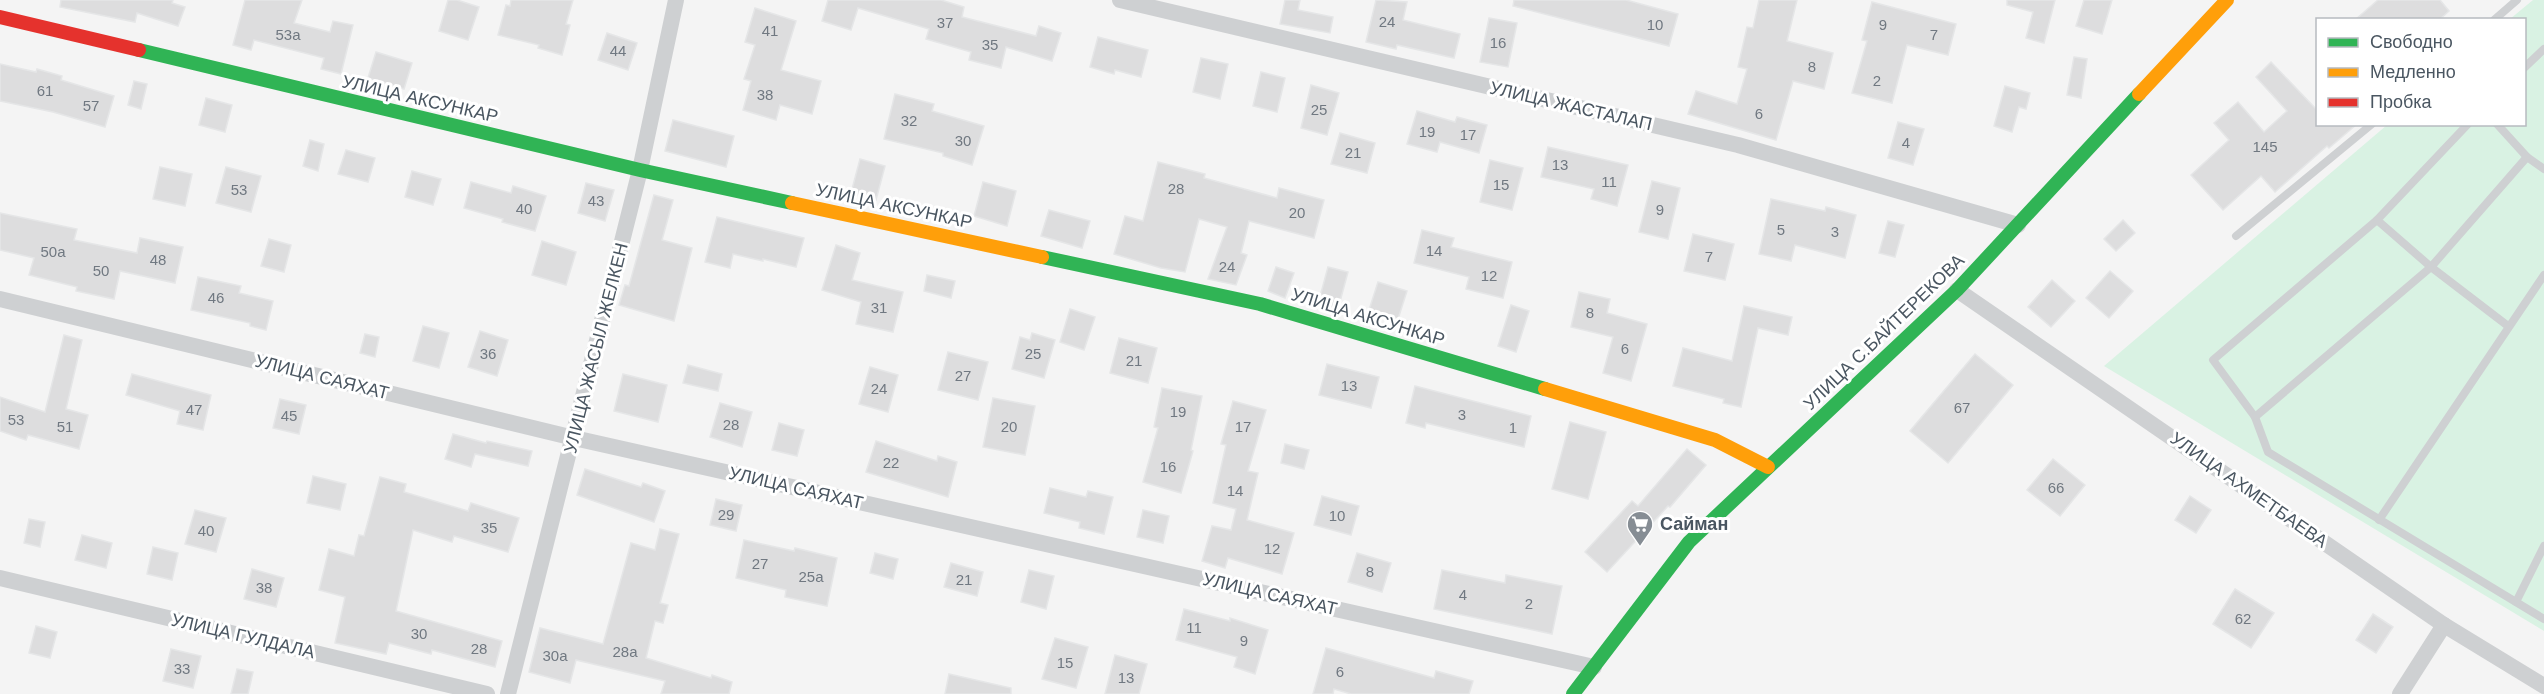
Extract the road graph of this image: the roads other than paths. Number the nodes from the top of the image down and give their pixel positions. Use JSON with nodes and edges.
{"nodes":[{"id":1,"x":676,"y":0,"type":"edge"},
{"id":2,"x":1120,"y":0,"type":"edge"},
{"id":3,"x":2227,"y":0,"type":"edge"},
{"id":4,"x":2517,"y":0,"type":"edge"},
{"id":5,"x":0,"y":17,"type":"edge"},
{"id":6,"x":2496,"y":18,"type":"edge"},
{"id":7,"x":2544,"y":49,"type":"edge"},
{"id":8,"x":2526,"y":66,"type":"edge"},
{"id":9,"x":2370,"y":126,"type":"edge"},
{"id":10,"x":2466,"y":126,"type":"edge"},
{"id":11,"x":2499,"y":126,"type":"edge"},
{"id":12,"x":2528,"y":157,"type":"junction"},
{"id":13,"x":2544,"y":169,"type":"edge"},
{"id":14,"x":640,"y":170,"type":"junction"},
{"id":15,"x":2377,"y":220,"type":"junction"},
{"id":16,"x":2018,"y":225,"type":"junction"},
{"id":17,"x":2236,"y":236,"type":"dead end"},
{"id":18,"x":2431,"y":267,"type":"junction"},
{"id":19,"x":2544,"y":275,"type":"edge"},
{"id":20,"x":1957,"y":290,"type":"junction"},
{"id":21,"x":0,"y":299,"type":"edge"},
{"id":22,"x":2508,"y":326,"type":"junction"},
{"id":23,"x":2255,"y":417,"type":"junction"},
{"id":24,"x":574,"y":438,"type":"junction"},
{"id":25,"x":1768,"y":467,"type":"junction"},
{"id":26,"x":2379,"y":520,"type":"junction"},
{"id":27,"x":2544,"y":546,"type":"edge"},
{"id":28,"x":0,"y":578,"type":"edge"},
{"id":29,"x":2516,"y":602,"type":"junction"},
{"id":30,"x":2544,"y":619,"type":"edge"},
{"id":31,"x":2444,"y":625,"type":"junction"},
{"id":32,"x":1594,"y":667,"type":"junction"},
{"id":33,"x":2544,"y":686,"type":"edge"},
{"id":34,"x":487,"y":694,"type":"edge"},
{"id":35,"x":508,"y":694,"type":"edge"},
{"id":36,"x":1573,"y":694,"type":"edge"},
{"id":37,"x":2400,"y":694,"type":"edge"}],
"edges":[{"from":1,"to":14,"type":"street","name":"УЛИЦА ЖАСЫЛ ЖЕЛКЕН"},
{"from":2,"to":16,"type":"street","name":"УЛИЦА ЖАСТАЛАП"},
{"from":3,"to":16,"type":"street","name":"УЛИЦА С.БАЙТЕРЕКОВА"},
{"from":4,"to":6,"type":"lane"},
{"from":5,"to":14,"type":"street","name":"УЛИЦА АКСУНКАР"},
{"from":7,"to":8,"type":"lane"},
{"from":9,"to":17,"type":"lane"},
{"from":10,"to":15,"type":"lane"},
{"from":11,"to":12,"type":"lane"},
{"from":12,"to":13,"type":"lane"},
{"from":12,"to":18,"type":"lane"},
{"from":14,"to":24,"type":"street","name":"УЛИЦА ЖАСЫЛ ЖЕЛКЕН"},
{"from":14,"to":25,"type":"street","name":"УЛИЦА АКСУНКАР"},
{"from":15,"to":18,"type":"lane"},
{"from":15,"to":23,"type":"lane"},
{"from":16,"to":20,"type":"street","name":"УЛИЦА С.БАЙТЕРЕКОВА"},
{"from":18,"to":22,"type":"lane"},
{"from":18,"to":23,"type":"lane"},
{"from":19,"to":22,"type":"lane"},
{"from":20,"to":25,"type":"street","name":"УЛИЦА С.БАЙТЕРЕКОВА"},
{"from":20,"to":31,"type":"street","name":"УЛИЦА АХМЕТБАЕВА"},
{"from":21,"to":24,"type":"street","name":"УЛИЦА САЯХАТ"},
{"from":22,"to":26,"type":"lane"},
{"from":23,"to":26,"type":"lane"},
{"from":24,"to":32,"type":"street","name":"УЛИЦА САЯХАТ"},
{"from":24,"to":35,"type":"street","name":"УЛИЦА ЖАСЫЛ ЖЕЛКЕН"},
{"from":25,"to":32,"type":"street","name":"УЛИЦА С.БАЙТЕРЕКОВА"},
{"from":26,"to":29,"type":"lane"},
{"from":27,"to":29,"type":"lane"},
{"from":28,"to":34,"type":"street","name":"УЛИЦА ГУЛДАЛА"},
{"from":29,"to":30,"type":"lane"},
{"from":31,"to":33,"type":"street","name":"УЛИЦА АХМЕТБАЕВА"},
{"from":31,"to":37,"type":"street"},
{"from":32,"to":36,"type":"street","name":"УЛИЦА С.БАЙТЕРЕКОВА"}]}
